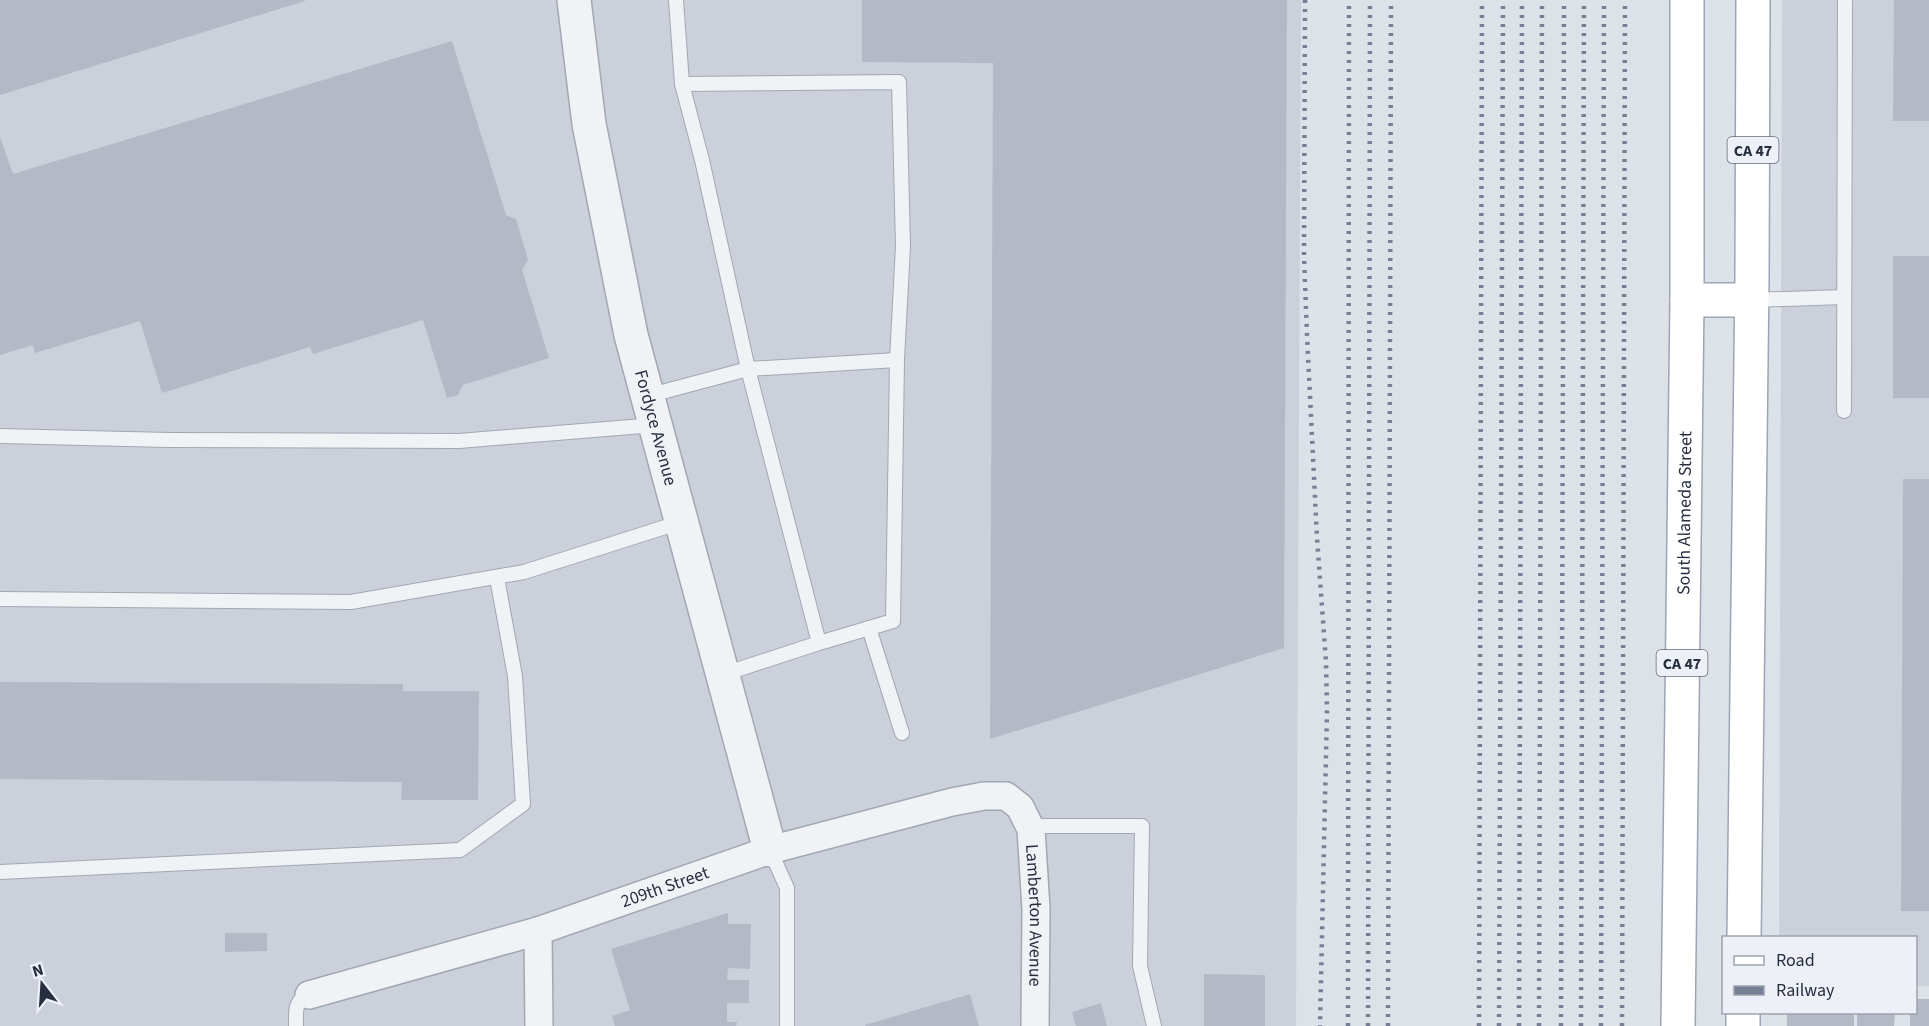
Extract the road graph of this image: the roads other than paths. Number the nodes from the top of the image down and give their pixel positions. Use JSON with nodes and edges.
{"nodes":[{"id":1,"x":574,"y":0,"type":"edge"},
{"id":2,"x":676,"y":0,"type":"edge"},
{"id":3,"x":1687,"y":0,"type":"edge"},
{"id":4,"x":1754,"y":0,"type":"edge"},
{"id":5,"x":1845,"y":0,"type":"edge"},
{"id":6,"x":681,"y":84,"type":"junction"},
{"id":7,"x":1844,"y":297,"type":"junction"},
{"id":8,"x":1687,"y":300,"type":"junction"},
{"id":9,"x":1752,"y":300,"type":"junction"},
{"id":10,"x":897,"y":360,"type":"junction"},
{"id":11,"x":748,"y":369,"type":"junction"},
{"id":12,"x":651,"y":411,"type":"junction"},
{"id":13,"x":1844,"y":411,"type":"dead end"},
{"id":14,"x":0,"y":436,"type":"edge"},
{"id":15,"x":681,"y":522,"type":"junction"},
{"id":16,"x":497,"y":578,"type":"junction"},
{"id":17,"x":0,"y":599,"type":"edge"},
{"id":18,"x":869,"y":628,"type":"junction"},
{"id":19,"x":819,"y":643,"type":"junction"},
{"id":20,"x":724,"y":674,"type":"junction"},
{"id":21,"x":902,"y":733,"type":"dead end"},
{"id":22,"x":1025,"y":816,"type":"junction"},
{"id":23,"x":770,"y":850,"type":"junction"},
{"id":24,"x":0,"y":872,"type":"edge"},
{"id":25,"x":538,"y":931,"type":"junction"},
{"id":26,"x":1744,"y":936,"type":"edge"},
{"id":27,"x":309,"y":995,"type":"joint"},
{"id":28,"x":296,"y":1026,"type":"edge"},
{"id":29,"x":539,"y":1026,"type":"edge"},
{"id":30,"x":787,"y":1026,"type":"edge"},
{"id":31,"x":1035,"y":1026,"type":"edge"},
{"id":32,"x":1154,"y":1026,"type":"edge"},
{"id":33,"x":1678,"y":1026,"type":"edge"}],
"edges":[{"from":1,"to":12,"type":"street","name":"Fordyce Avenue"},
{"from":2,"to":6,"type":"lane"},
{"from":3,"to":8,"type":"main road","name":"South Alameda Street","number":"CA 47"},
{"from":4,"to":9,"type":"main road","number":"CA 47"},
{"from":5,"to":7,"type":"lane"},
{"from":6,"to":10,"type":"lane"},
{"from":6,"to":11,"type":"lane"},
{"from":7,"to":9,"type":"lane"},
{"from":7,"to":13,"type":"lane"},
{"from":8,"to":9,"type":"main road"},
{"from":8,"to":33,"type":"main road","name":"South Alameda Street","number":"CA 47"},
{"from":9,"to":26,"type":"main road","number":"CA 47"},
{"from":10,"to":11,"type":"lane"},
{"from":10,"to":18,"type":"lane"},
{"from":11,"to":12,"type":"lane"},
{"from":11,"to":19,"type":"lane"},
{"from":12,"to":14,"type":"lane"},
{"from":12,"to":15,"type":"street","name":"Fordyce Avenue"},
{"from":15,"to":16,"type":"lane"},
{"from":15,"to":20,"type":"street","name":"Fordyce Avenue"},
{"from":16,"to":17,"type":"lane"},
{"from":16,"to":24,"type":"lane"},
{"from":18,"to":19,"type":"lane"},
{"from":18,"to":21,"type":"lane"},
{"from":19,"to":20,"type":"lane"},
{"from":20,"to":23,"type":"street","name":"Fordyce Avenue"},
{"from":22,"to":23,"type":"street","name":"209th Street"},
{"from":22,"to":31,"type":"street","name":"Lamberton Avenue"},
{"from":22,"to":32,"type":"lane"},
{"from":23,"to":25,"type":"street","name":"209th Street"},
{"from":23,"to":30,"type":"lane"},
{"from":25,"to":27,"type":"street","name":"209th Street"},
{"from":25,"to":29,"type":"street"},
{"from":27,"to":28,"type":"lane"}]}
